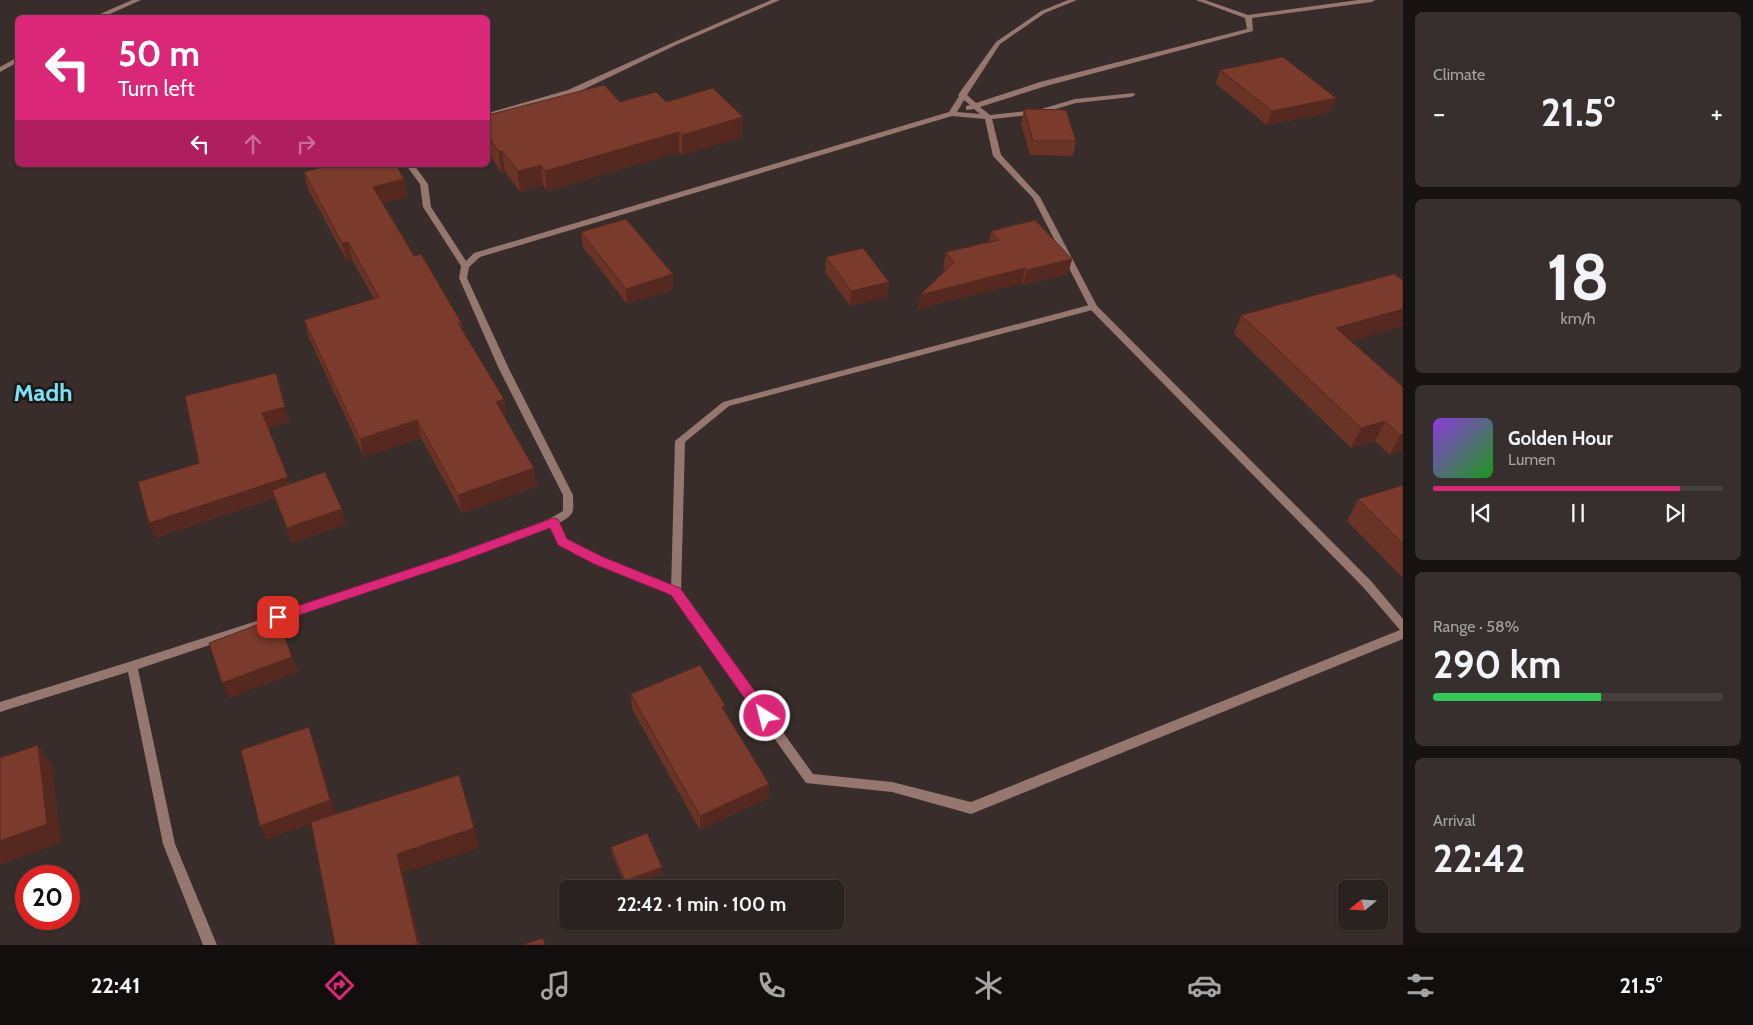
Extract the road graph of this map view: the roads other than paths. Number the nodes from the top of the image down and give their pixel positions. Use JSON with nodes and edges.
{"nodes":[{"id":1,"x":138,"y":0,"type":"edge"},
{"id":2,"x":777,"y":0,"type":"edge"},
{"id":3,"x":1074,"y":0,"type":"edge"},
{"id":4,"x":1199,"y":0,"type":"edge"},
{"id":5,"x":1372,"y":0,"type":"edge"},
{"id":6,"x":101,"y":15,"type":"edge"},
{"id":7,"x":1248,"y":17,"type":"junction"},
{"id":8,"x":15,"y":61,"type":"edge"},
{"id":9,"x":0,"y":70,"type":"edge"},
{"id":10,"x":962,"y":95,"type":"junction"},
{"id":11,"x":1131,"y":95,"type":"dead end"},
{"id":12,"x":974,"y":106,"type":"junction"},
{"id":13,"x":490,"y":114,"type":"edge"},
{"id":14,"x":952,"y":114,"type":"junction"},
{"id":15,"x":988,"y":117,"type":"junction"},
{"id":16,"x":411,"y":167,"type":"edge"},
{"id":17,"x":465,"y":266,"type":"junction"},
{"id":18,"x":1093,"y":307,"type":"junction"},
{"id":19,"x":553,"y":522,"type":"junction"},
{"id":20,"x":676,"y":592,"type":"junction"},
{"id":21,"x":1403,"y":627,"type":"edge"},
{"id":22,"x":1403,"y":634,"type":"edge"},
{"id":23,"x":132,"y":666,"type":"junction"},
{"id":24,"x":0,"y":707,"type":"edge"},
{"id":25,"x":210,"y":945,"type":"edge"}],
"edges":[{"from":1,"to":6,"type":"street"},
{"from":2,"to":13,"type":"street"},
{"from":3,"to":10,"type":"street"},
{"from":4,"to":7,"type":"street"},
{"from":5,"to":7,"type":"street"},
{"from":7,"to":12,"type":"street"},
{"from":8,"to":9,"type":"street"},
{"from":10,"to":12,"type":"street"},
{"from":10,"to":14,"type":"street"},
{"from":11,"to":15,"type":"street"},
{"from":12,"to":14,"type":"street"},
{"from":12,"to":15,"type":"street"},
{"from":14,"to":15,"type":"street"},
{"from":14,"to":17,"type":"street"},
{"from":15,"to":18,"type":"street"},
{"from":16,"to":17,"type":"street"},
{"from":17,"to":19,"type":"street"},
{"from":18,"to":20,"type":"street"},
{"from":18,"to":21,"type":"street"},
{"from":19,"to":20,"type":"street"},
{"from":19,"to":23,"type":"street"},
{"from":20,"to":22,"type":"street"},
{"from":23,"to":24,"type":"street"},
{"from":23,"to":25,"type":"street"}]}
